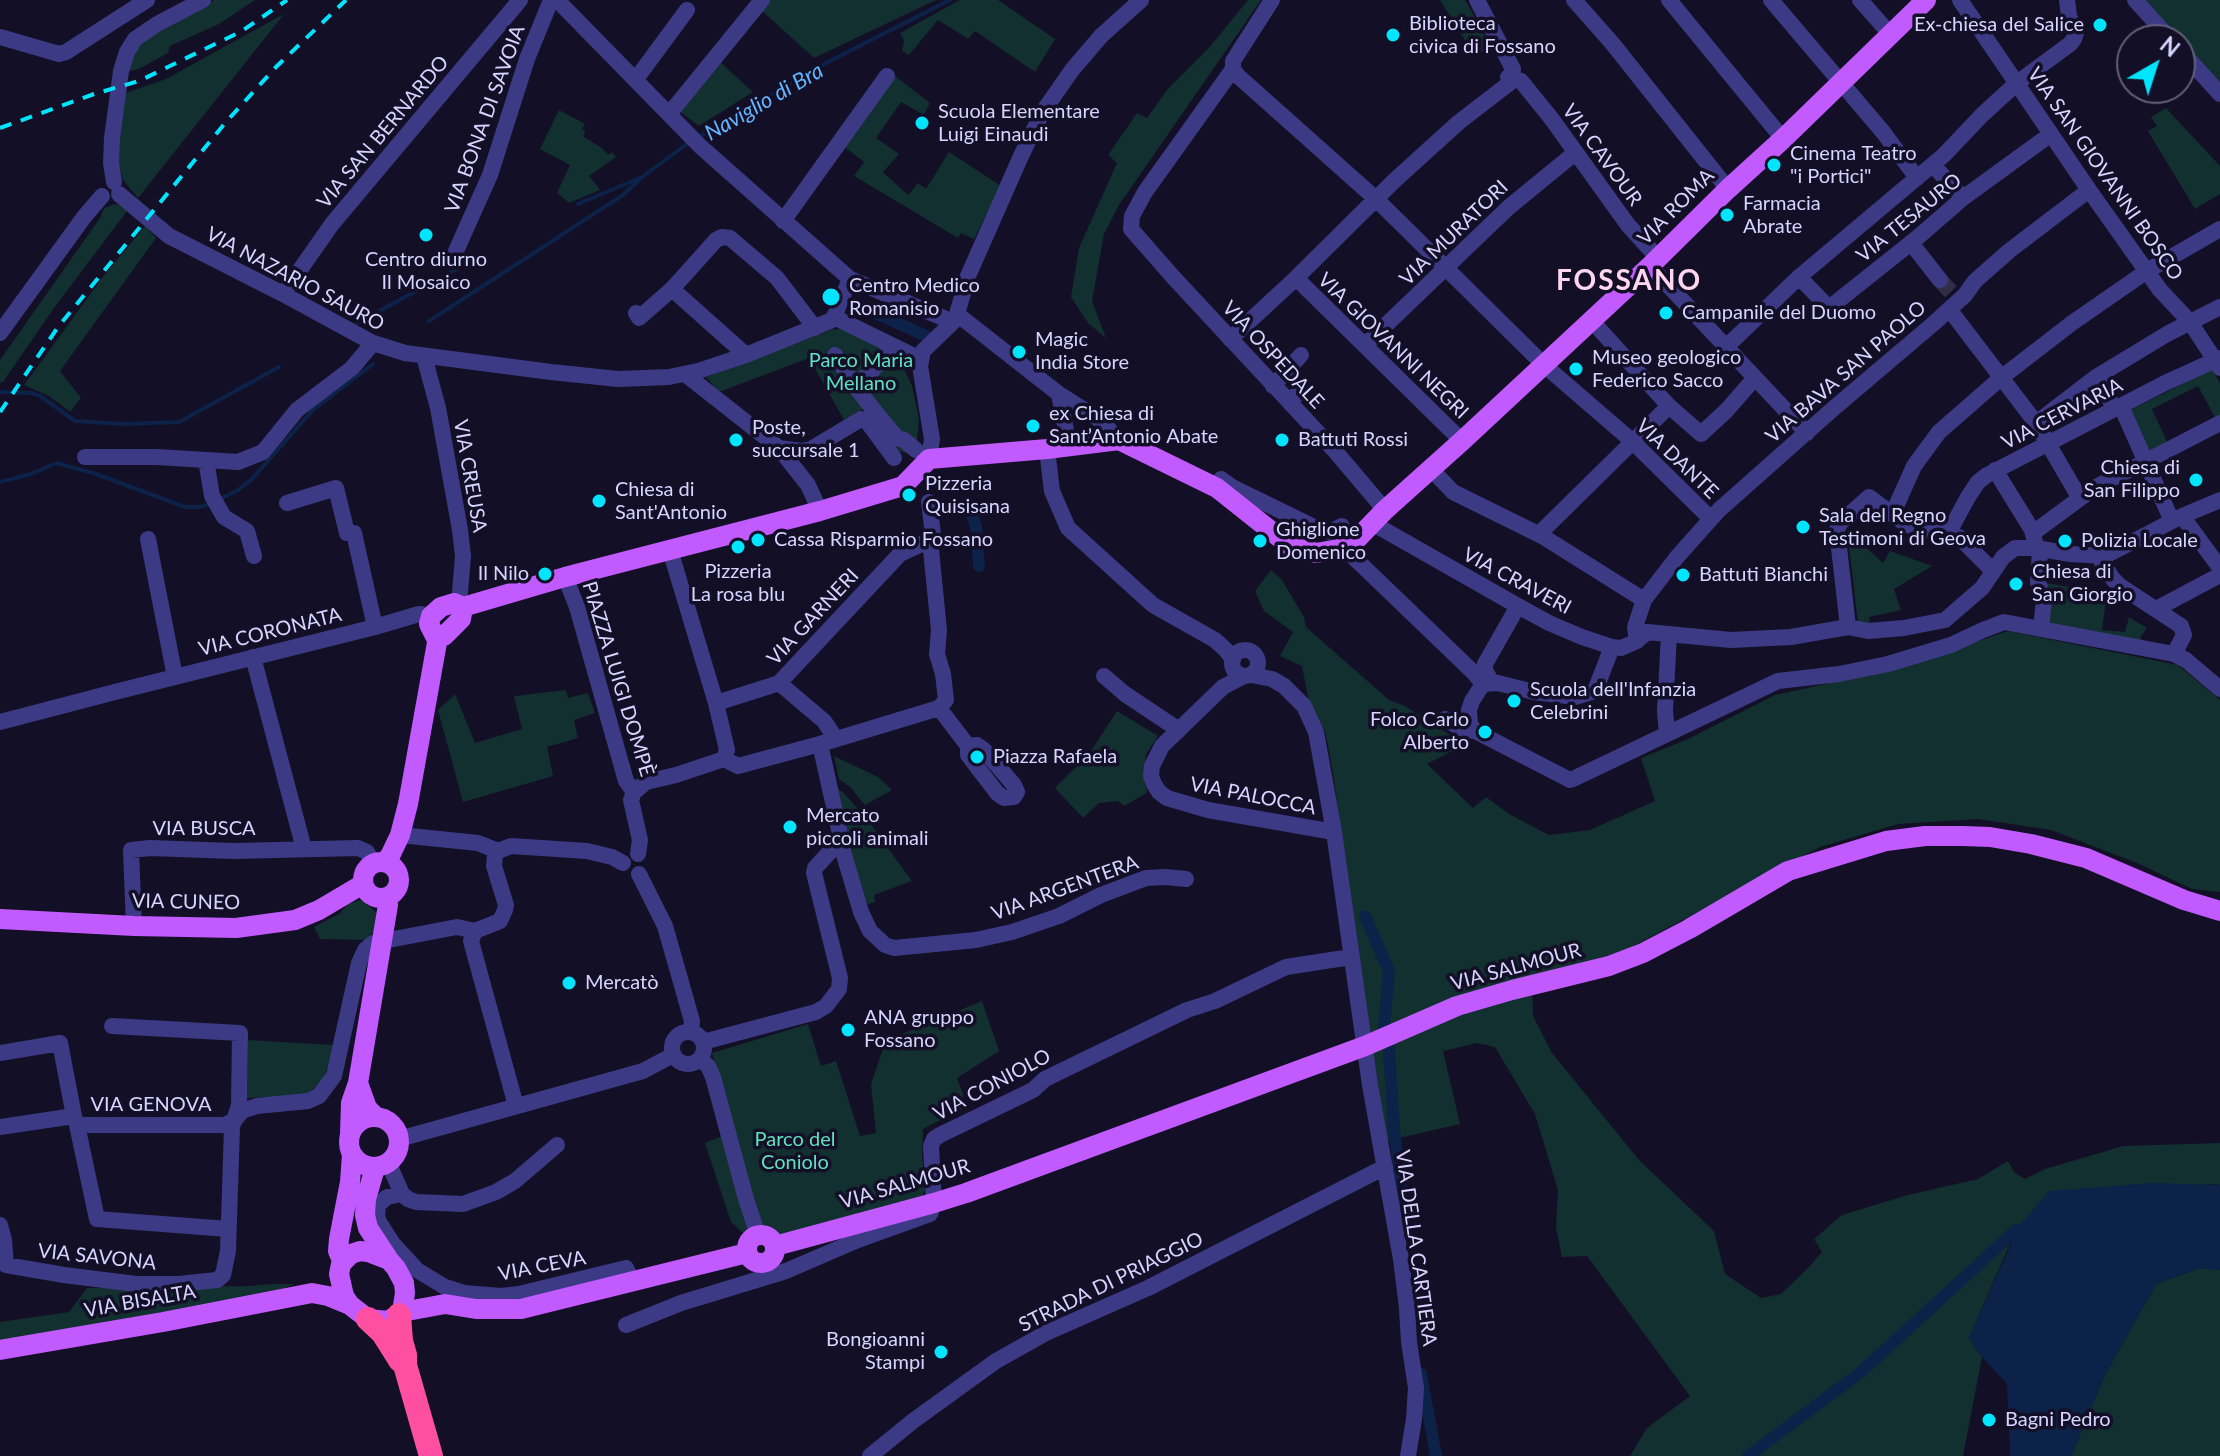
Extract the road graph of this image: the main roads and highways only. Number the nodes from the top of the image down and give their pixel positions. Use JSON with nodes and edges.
{"nodes":[{"id":1,"x":1926,"y":0,"type":"edge"},
{"id":2,"x":461,"y":606,"type":"junction"},
{"id":3,"x":438,"y":637,"type":"junction"},
{"id":4,"x":379,"y":862,"type":"junction"},
{"id":5,"x":363,"y":884,"type":"junction"},
{"id":6,"x":387,"y":897,"type":"junction"},
{"id":7,"x":2220,"y":911,"type":"edge"},
{"id":8,"x":0,"y":919,"type":"edge"},
{"id":9,"x":358,"y":1083,"type":"junction"},
{"id":10,"x":376,"y":1117,"type":"junction"},
{"id":11,"x":350,"y":1133,"type":"junction"},
{"id":12,"x":352,"y":1155,"type":"junction"},
{"id":13,"x":382,"y":1166,"type":"junction"},
{"id":14,"x":342,"y":1263,"type":"junction"},
{"id":15,"x":395,"y":1268,"type":"junction"},
{"id":16,"x":288,"y":1297,"type":"junction"},
{"id":17,"x":445,"y":1304,"type":"junction"},
{"id":18,"x":359,"y":1312,"type":"junction"},
{"id":19,"x":400,"y":1314,"type":"junction"},
{"id":20,"x":0,"y":1350,"type":"edge"},
{"id":21,"x":405,"y":1365,"type":"junction"},
{"id":22,"x":431,"y":1456,"type":"edge"}],
"edges":[{"from":1,"to":2,"type":"main road","name":"VIA ROMA"},
{"from":2,"to":3,"type":"main road"},
{"from":2,"to":3,"type":"main road"},
{"from":3,"to":4,"type":"main road"},
{"from":4,"to":5,"type":"main road"},
{"from":4,"to":6,"type":"main road"},
{"from":5,"to":6,"type":"main road"},
{"from":5,"to":8,"type":"main road","name":"VIA CUNEO"},
{"from":6,"to":9,"type":"main road"},
{"from":7,"to":17,"type":"main road","name":"VIA SALMOUR"},
{"from":9,"to":10,"type":"main road"},
{"from":9,"to":11,"type":"main road"},
{"from":10,"to":11,"type":"main road"},
{"from":10,"to":13,"type":"main road"},
{"from":11,"to":12,"type":"main road"},
{"from":12,"to":13,"type":"main road"},
{"from":12,"to":14,"type":"main road"},
{"from":13,"to":15,"type":"main road"},
{"from":14,"to":15,"type":"main road"},
{"from":14,"to":16,"type":"main road","name":"VIA BISALTA"},
{"from":14,"to":18,"type":"main road"},
{"from":15,"to":17,"type":"main road","name":"VIA SALMOUR"},
{"from":15,"to":19,"type":"main road"},
{"from":16,"to":18,"type":"main road","name":"VIA BISALTA"},
{"from":16,"to":20,"type":"main road","name":"VIA BISALTA"},
{"from":17,"to":19,"type":"main road","name":"VIA SALMOUR"},
{"from":18,"to":19,"type":"main road"},
{"from":18,"to":21,"type":"highway"},
{"from":19,"to":21,"type":"highway"},
{"from":21,"to":22,"type":"highway"}]}
